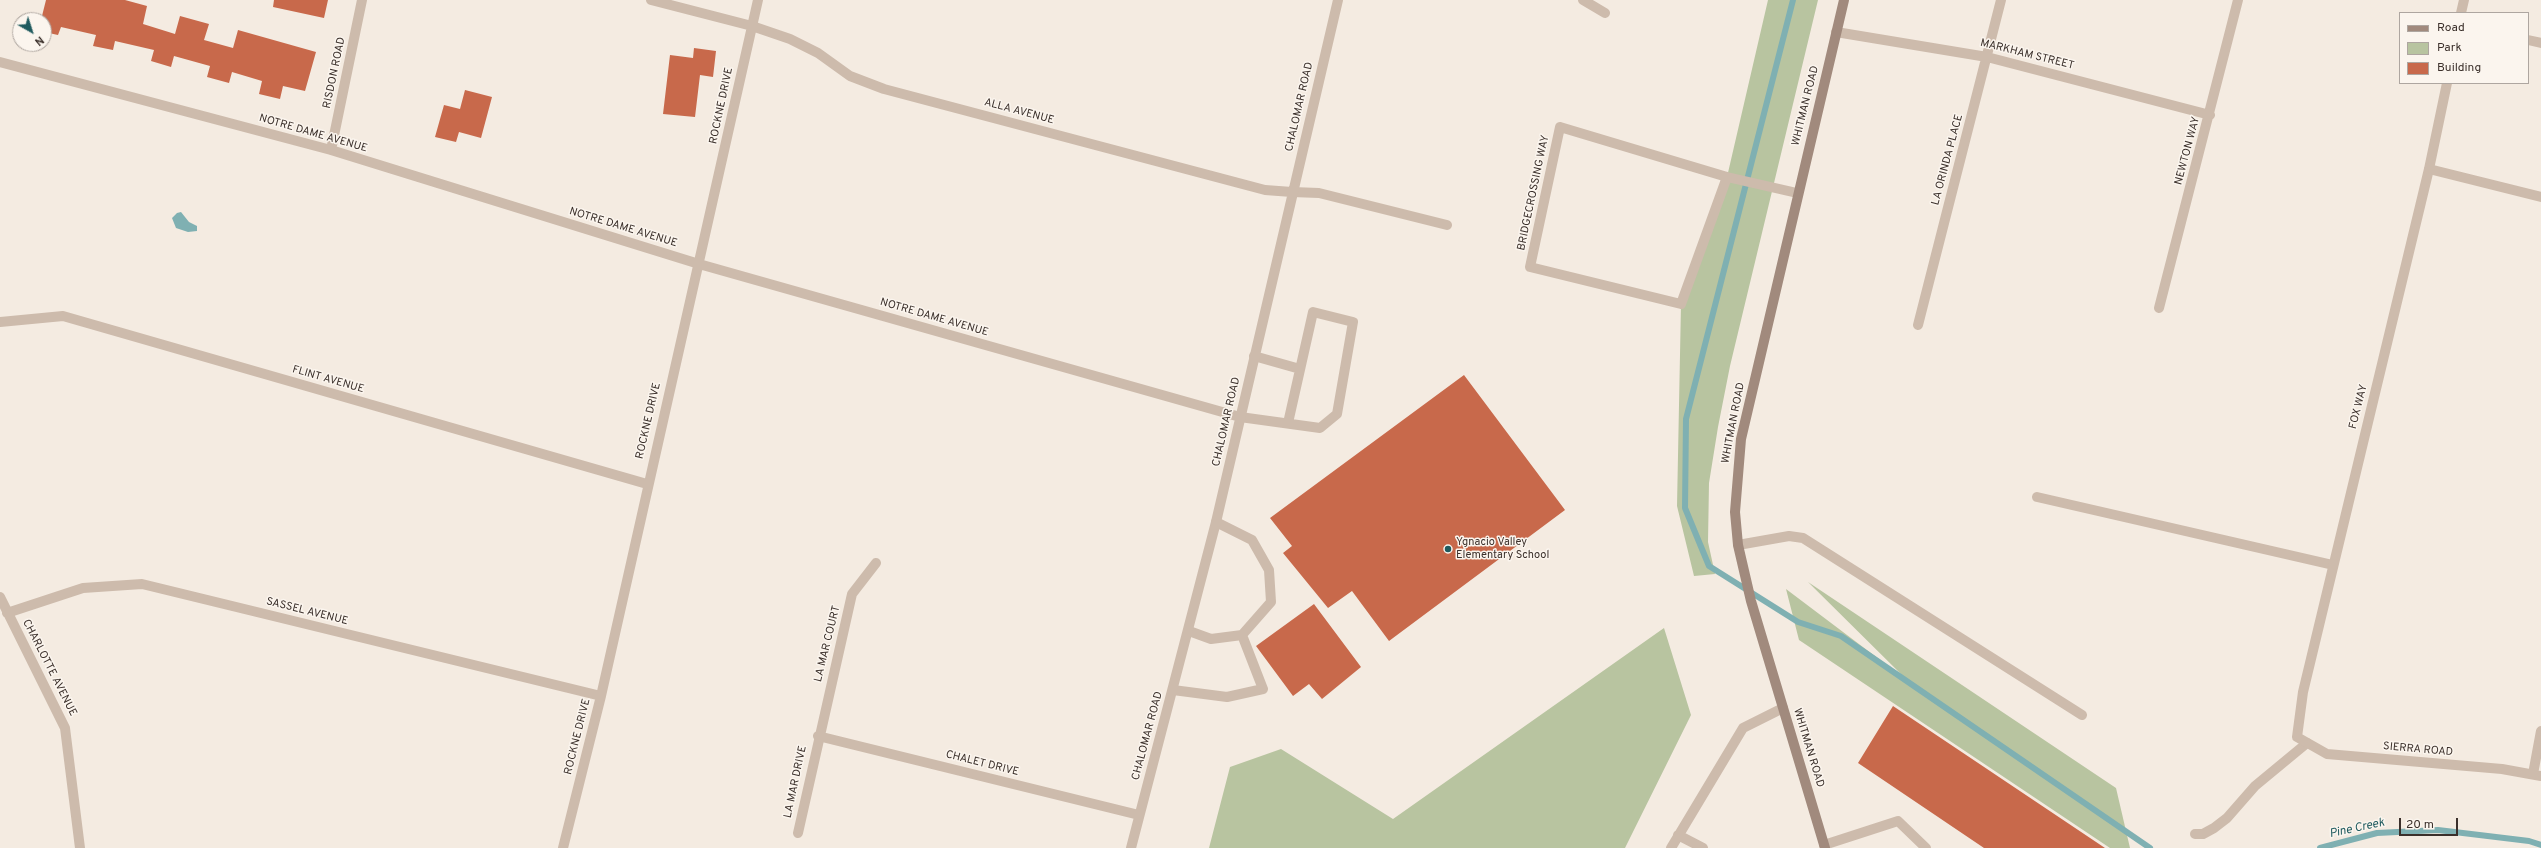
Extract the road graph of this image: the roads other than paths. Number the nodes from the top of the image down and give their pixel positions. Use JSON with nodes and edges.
{"nodes":[{"id":1,"x":362,"y":0,"type":"edge"},
{"id":2,"x":651,"y":0,"type":"edge"},
{"id":3,"x":758,"y":0,"type":"edge"},
{"id":4,"x":1338,"y":0,"type":"edge"},
{"id":5,"x":1583,"y":0,"type":"edge"},
{"id":6,"x":1844,"y":0,"type":"edge"},
{"id":7,"x":2001,"y":0,"type":"edge"},
{"id":8,"x":2238,"y":0,"type":"edge"},
{"id":9,"x":2464,"y":0,"type":"edge"},
{"id":10,"x":2461,"y":12,"type":"edge"},
{"id":11,"x":1605,"y":13,"type":"dead end"},
{"id":12,"x":752,"y":26,"type":"junction"},
{"id":13,"x":1836,"y":32,"type":"junction"},
{"id":14,"x":2529,"y":40,"type":"edge"},
{"id":15,"x":2541,"y":44,"type":"edge"},
{"id":16,"x":1987,"y":57,"type":"junction"},
{"id":17,"x":0,"y":62,"type":"edge"},
{"id":18,"x":2447,"y":84,"type":"edge"},
{"id":19,"x":2210,"y":115,"type":"junction"},
{"id":20,"x":331,"y":150,"type":"junction"},
{"id":21,"x":2429,"y":169,"type":"junction"},
{"id":22,"x":1727,"y":177,"type":"junction"},
{"id":23,"x":1292,"y":192,"type":"junction"},
{"id":24,"x":1797,"y":193,"type":"junction"},
{"id":25,"x":2541,"y":197,"type":"edge"},
{"id":26,"x":1446,"y":225,"type":"dead end"},
{"id":27,"x":699,"y":264,"type":"junction"},
{"id":28,"x":2159,"y":308,"type":"dead end"},
{"id":29,"x":0,"y":322,"type":"edge"},
{"id":30,"x":1918,"y":325,"type":"dead end"},
{"id":31,"x":1254,"y":356,"type":"junction"},
{"id":32,"x":1300,"y":369,"type":"junction"},
{"id":33,"x":1240,"y":417,"type":"junction"},
{"id":34,"x":1288,"y":423,"type":"junction"},
{"id":35,"x":647,"y":484,"type":"junction"},
{"id":36,"x":2037,"y":497,"type":"dead end"},
{"id":37,"x":1216,"y":522,"type":"junction"},
{"id":38,"x":1738,"y":545,"type":"junction"},
{"id":39,"x":876,"y":564,"type":"dead end"},
{"id":40,"x":2333,"y":565,"type":"junction"},
{"id":41,"x":0,"y":597,"type":"edge"},
{"id":42,"x":7,"y":613,"type":"junction"},
{"id":43,"x":1189,"y":631,"type":"junction"},
{"id":44,"x":1242,"y":635,"type":"junction"},
{"id":45,"x":1174,"y":690,"type":"junction"},
{"id":46,"x":601,"y":696,"type":"junction"},
{"id":47,"x":1783,"y":708,"type":"junction"},
{"id":48,"x":2082,"y":715,"type":"dead end"},
{"id":49,"x":2541,"y":731,"type":"edge"},
{"id":50,"x":818,"y":736,"type":"junction"},
{"id":51,"x":2297,"y":737,"type":"joint"},
{"id":52,"x":2307,"y":743,"type":"junction"},
{"id":53,"x":2537,"y":775,"type":"edge"},
{"id":54,"x":1139,"y":815,"type":"junction"},
{"id":55,"x":798,"y":833,"type":"dead end"},
{"id":56,"x":2195,"y":834,"type":"dead end"},
{"id":57,"x":1678,"y":835,"type":"junction"},
{"id":58,"x":1825,"y":846,"type":"edge"},
{"id":59,"x":80,"y":848,"type":"edge"},
{"id":60,"x":563,"y":848,"type":"edge"},
{"id":61,"x":1131,"y":848,"type":"edge"},
{"id":62,"x":1671,"y":848,"type":"edge"},
{"id":63,"x":1703,"y":848,"type":"edge"},
{"id":64,"x":1926,"y":848,"type":"edge"}],
"edges":[{"from":1,"to":20,"type":"street","name":"RISDON ROAD"},
{"from":2,"to":12,"type":"street","name":"ALLA AVENUE"},
{"from":3,"to":12,"type":"street","name":"ROCKNE DRIVE"},
{"from":4,"to":23,"type":"street","name":"CHALOMAR ROAD"},
{"from":5,"to":11,"type":"street"},
{"from":6,"to":13,"type":"street","name":"WHITMAN ROAD"},
{"from":7,"to":16,"type":"street","name":"LA ORINDA PLACE"},
{"from":8,"to":19,"type":"street","name":"NEWTON WAY"},
{"from":9,"to":10,"type":"street"},
{"from":12,"to":23,"type":"street","name":"ALLA AVENUE"},
{"from":12,"to":27,"type":"street","name":"ROCKNE DRIVE"},
{"from":13,"to":16,"type":"street","name":"MARKHAM STREET"},
{"from":13,"to":24,"type":"street","name":"WHITMAN ROAD"},
{"from":14,"to":15,"type":"street"},
{"from":16,"to":19,"type":"street","name":"MARKHAM STREET"},
{"from":16,"to":30,"type":"street","name":"LA ORINDA PLACE"},
{"from":17,"to":20,"type":"street","name":"NOTRE DAME AVENUE"},
{"from":18,"to":21,"type":"street","name":"FOX WAY"},
{"from":19,"to":28,"type":"street","name":"NEWTON WAY"},
{"from":20,"to":27,"type":"street","name":"NOTRE DAME AVENUE"},
{"from":21,"to":25,"type":"street"},
{"from":21,"to":40,"type":"street","name":"FOX WAY"},
{"from":22,"to":22,"type":"street","name":"BRIDGECROSSING WAY"},
{"from":22,"to":24,"type":"street","name":"BRIDGECROSSING WAY"},
{"from":23,"to":26,"type":"street","name":"ALLA AVENUE"},
{"from":23,"to":31,"type":"street","name":"CHALOMAR ROAD"},
{"from":24,"to":38,"type":"street","name":"WHITMAN ROAD"},
{"from":27,"to":33,"type":"street","name":"NOTRE DAME AVENUE"},
{"from":27,"to":35,"type":"street","name":"ROCKNE DRIVE"},
{"from":29,"to":35,"type":"street","name":"FLINT AVENUE"},
{"from":31,"to":32,"type":"street"},
{"from":31,"to":33,"type":"street","name":"CHALOMAR ROAD"},
{"from":32,"to":34,"type":"street"},
{"from":32,"to":34,"type":"street","name":"NOTRE DAME AVENUE"},
{"from":33,"to":34,"type":"street","name":"NOTRE DAME AVENUE"},
{"from":33,"to":37,"type":"street","name":"CHALOMAR ROAD"},
{"from":35,"to":46,"type":"street","name":"ROCKNE DRIVE"},
{"from":36,"to":40,"type":"street"},
{"from":37,"to":43,"type":"street","name":"CHALOMAR ROAD"},
{"from":37,"to":44,"type":"street"},
{"from":38,"to":47,"type":"street","name":"WHITMAN ROAD"},
{"from":38,"to":48,"type":"street"},
{"from":39,"to":50,"type":"street","name":"LA MAR COURT"},
{"from":40,"to":51,"type":"street","name":"FOX WAY"},
{"from":41,"to":42,"type":"street","name":"CHARLOTTE AVENUE"},
{"from":42,"to":46,"type":"street","name":"SASSEL AVENUE"},
{"from":42,"to":59,"type":"street","name":"CHARLOTTE AVENUE"},
{"from":43,"to":44,"type":"street"},
{"from":43,"to":45,"type":"street","name":"CHALOMAR ROAD"},
{"from":44,"to":45,"type":"street"},
{"from":45,"to":54,"type":"street","name":"CHALOMAR ROAD"},
{"from":46,"to":60,"type":"street","name":"ROCKNE DRIVE"},
{"from":47,"to":57,"type":"street"},
{"from":47,"to":58,"type":"street","name":"WHITMAN ROAD"},
{"from":49,"to":53,"type":"street"},
{"from":50,"to":54,"type":"street","name":"CHALET DRIVE"},
{"from":50,"to":55,"type":"street","name":"LA MAR DRIVE"},
{"from":51,"to":52,"type":"street","name":"SIERRA ROAD"},
{"from":52,"to":53,"type":"street","name":"SIERRA ROAD"},
{"from":52,"to":56,"type":"street"},
{"from":54,"to":61,"type":"street","name":"CHALOMAR ROAD"},
{"from":57,"to":62,"type":"street"},
{"from":57,"to":63,"type":"street"},
{"from":58,"to":64,"type":"street"}]}
